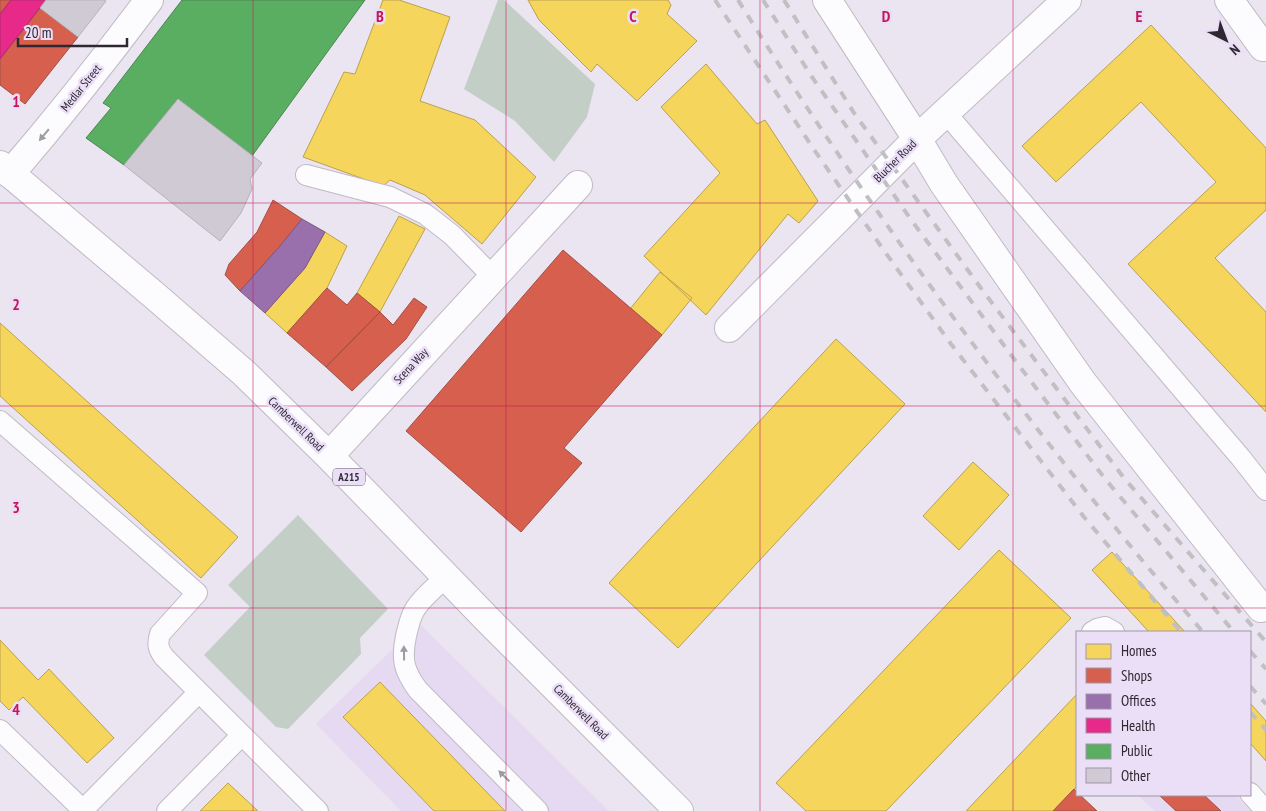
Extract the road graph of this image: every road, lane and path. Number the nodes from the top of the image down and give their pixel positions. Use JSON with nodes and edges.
{"nodes":[{"id":1,"x":149,"y":0,"type":"edge"},
{"id":2,"x":827,"y":0,"type":"edge"},
{"id":3,"x":1067,"y":0,"type":"edge"},
{"id":4,"x":1229,"y":0,"type":"edge"},
{"id":5,"x":1263,"y":47,"type":"dead end"},
{"id":6,"x":945,"y":112,"type":"junction"},
{"id":7,"x":917,"y":139,"type":"junction"},
{"id":8,"x":5,"y":169,"type":"edge"},
{"id":9,"x":306,"y":175,"type":"dead end"},
{"id":10,"x":578,"y":184,"type":"dead end"},
{"id":11,"x":493,"y":277,"type":"junction"},
{"id":12,"x":729,"y":328,"type":"dead end"},
{"id":13,"x":0,"y":421,"type":"edge"},
{"id":14,"x":329,"y":456,"type":"junction"},
{"id":15,"x":1266,"y":490,"type":"edge"},
{"id":16,"x":446,"y":577,"type":"junction"},
{"id":17,"x":1261,"y":608,"type":"dead end"},
{"id":18,"x":1094,"y":631,"type":"edge"},
{"id":19,"x":1112,"y":631,"type":"edge"},
{"id":20,"x":199,"y":692,"type":"junction"},
{"id":21,"x":0,"y":730,"type":"edge"},
{"id":22,"x":242,"y":735,"type":"junction"},
{"id":23,"x":1251,"y":794,"type":"edge"},
{"id":24,"x":83,"y":811,"type":"edge"},
{"id":25,"x":166,"y":811,"type":"edge"},
{"id":26,"x":318,"y":811,"type":"edge"},
{"id":27,"x":538,"y":811,"type":"edge"},
{"id":28,"x":679,"y":811,"type":"edge"},
{"id":29,"x":1266,"y":811,"type":"edge"}],
"edges":[{"from":1,"to":8,"type":"street","name":"Medlar Street","one_way":true},
{"from":2,"to":7,"type":"street"},
{"from":3,"to":6,"type":"street","name":"Blucher Road"},
{"from":4,"to":5,"type":"street"},
{"from":6,"to":7,"type":"street","name":"Blucher Road"},
{"from":6,"to":15,"type":"lane"},
{"from":7,"to":12,"type":"street","name":"Blucher Road"},
{"from":7,"to":17,"type":"street"},
{"from":8,"to":14,"type":"street","name":"Camberwell Road","number":"A215"},
{"from":9,"to":11,"type":"lane"},
{"from":10,"to":11,"type":"street","name":"Scena Way"},
{"from":11,"to":14,"type":"street","name":"Scena Way"},
{"from":13,"to":20,"type":"lane"},
{"from":14,"to":16,"type":"street","name":"Camberwell Road","number":"A215"},
{"from":27,"to":16,"type":"lane","one_way":true},
{"from":16,"to":28,"type":"street","name":"Camberwell Road","number":"A215"},
{"from":18,"to":19,"type":"lane"},
{"from":20,"to":22,"type":"lane"},
{"from":20,"to":24,"type":"lane"},
{"from":21,"to":24,"type":"lane"},
{"from":22,"to":25,"type":"lane"},
{"from":22,"to":26,"type":"lane"},
{"from":23,"to":29,"type":"lane"}]}
